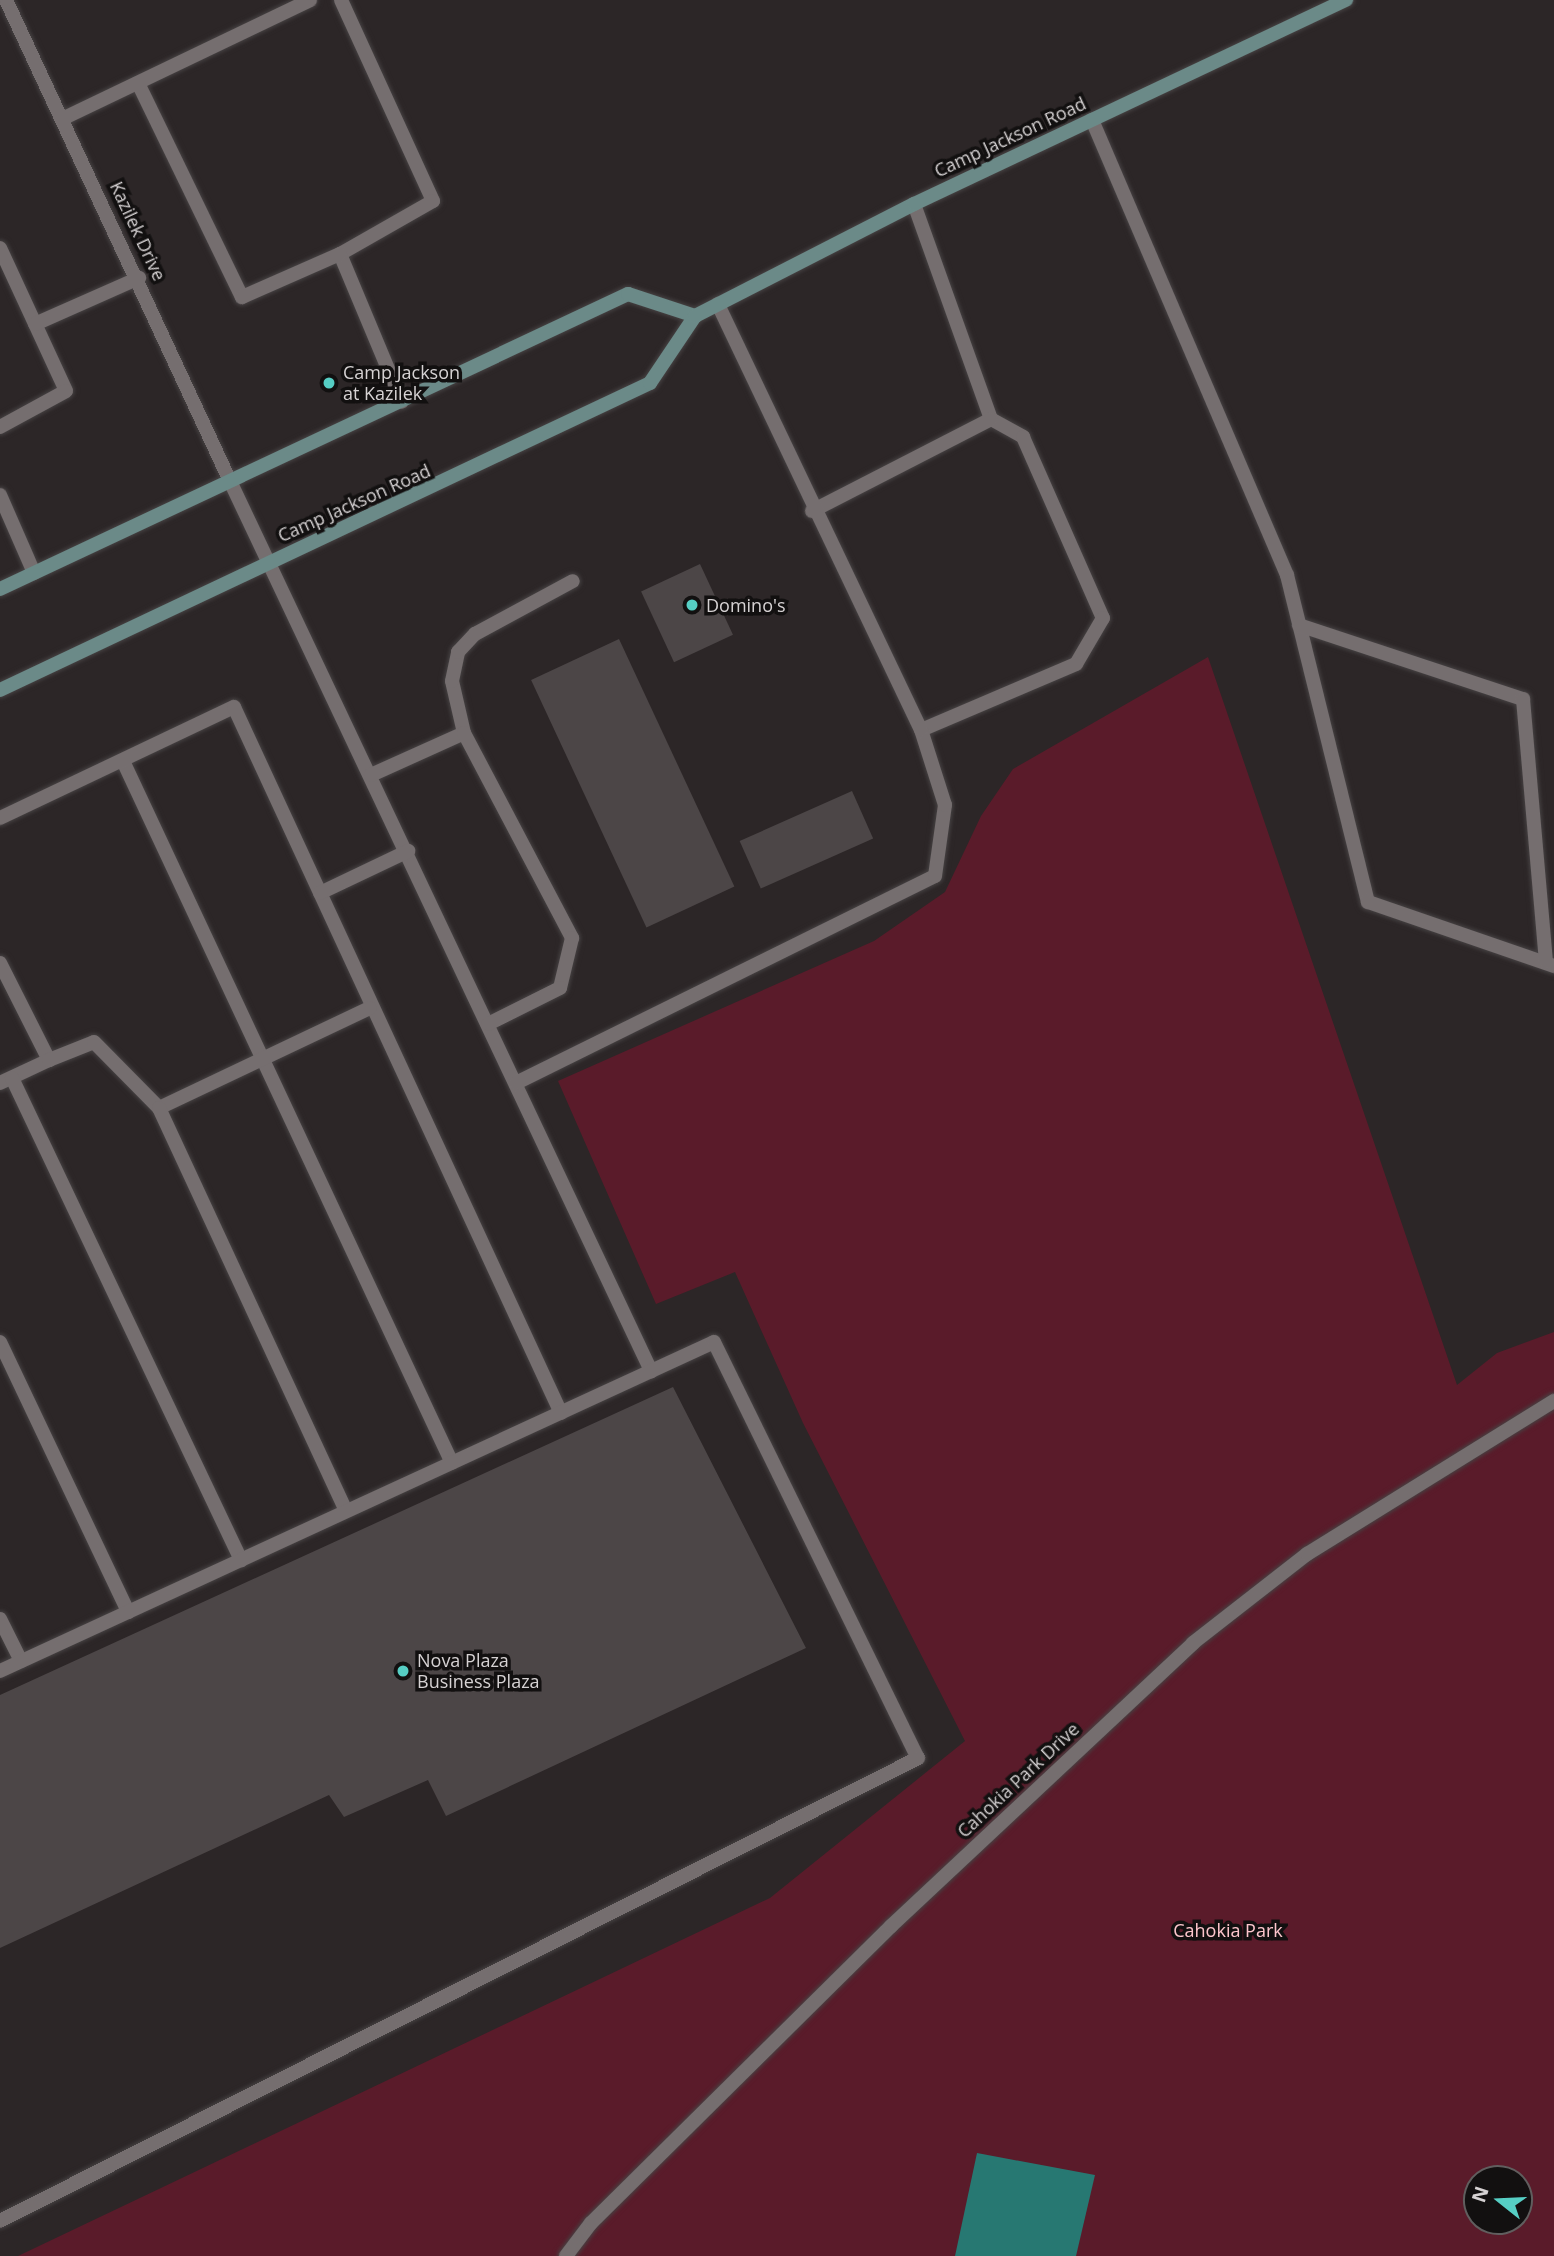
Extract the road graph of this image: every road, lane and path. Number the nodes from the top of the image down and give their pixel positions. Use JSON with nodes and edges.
{"nodes":[{"id":1,"x":6,"y":0,"type":"edge"},
{"id":2,"x":310,"y":0,"type":"edge"},
{"id":3,"x":341,"y":0,"type":"edge"},
{"id":4,"x":1346,"y":0,"type":"edge"},
{"id":5,"x":138,"y":83,"type":"junction"},
{"id":6,"x":62,"y":119,"type":"junction"},
{"id":7,"x":1091,"y":120,"type":"junction"},
{"id":8,"x":914,"y":204,"type":"junction"},
{"id":9,"x":0,"y":248,"type":"edge"},
{"id":10,"x":340,"y":254,"type":"junction"},
{"id":11,"x":139,"y":278,"type":"junction"},
{"id":12,"x":718,"y":304,"type":"junction"},
{"id":13,"x":695,"y":316,"type":"junction"},
{"id":14,"x":35,"y":324,"type":"junction"},
{"id":15,"x":402,"y":401,"type":"junction"},
{"id":16,"x":991,"y":419,"type":"junction"},
{"id":17,"x":0,"y":427,"type":"edge"},
{"id":18,"x":230,"y":481,"type":"junction"},
{"id":19,"x":0,"y":495,"type":"edge"},
{"id":20,"x":812,"y":512,"type":"junction"},
{"id":21,"x":268,"y":563,"type":"junction"},
{"id":22,"x":34,"y":573,"type":"junction"},
{"id":23,"x":573,"y":581,"type":"dead end"},
{"id":24,"x":0,"y":589,"type":"edge"},
{"id":25,"x":1299,"y":625,"type":"junction"},
{"id":26,"x":0,"y":690,"type":"edge"},
{"id":27,"x":921,"y":730,"type":"junction"},
{"id":28,"x":464,"y":733,"type":"junction"},
{"id":29,"x":123,"y":761,"type":"junction"},
{"id":30,"x":371,"y":775,"type":"junction"},
{"id":31,"x":0,"y":818,"type":"edge"},
{"id":32,"x":408,"y":851,"type":"junction"},
{"id":33,"x":320,"y":893,"type":"junction"},
{"id":34,"x":0,"y":963,"type":"edge"},
{"id":35,"x":1550,"y":964,"type":"edge"},
{"id":36,"x":370,"y":1008,"type":"junction"},
{"id":37,"x":488,"y":1024,"type":"junction"},
{"id":38,"x":266,"y":1057,"type":"junction"},
{"id":39,"x":49,"y":1060,"type":"junction"},
{"id":40,"x":6,"y":1081,"type":"edge"},
{"id":41,"x":516,"y":1083,"type":"junction"},
{"id":42,"x":159,"y":1108,"type":"junction"},
{"id":43,"x":0,"y":1342,"type":"edge"},
{"id":44,"x":651,"y":1371,"type":"junction"},
{"id":45,"x":1554,"y":1401,"type":"edge"},
{"id":46,"x":561,"y":1413,"type":"junction"},
{"id":47,"x":452,"y":1463,"type":"junction"},
{"id":48,"x":346,"y":1511,"type":"junction"},
{"id":49,"x":241,"y":1560,"type":"junction"},
{"id":50,"x":128,"y":1612,"type":"junction"},
{"id":51,"x":0,"y":1619,"type":"edge"},
{"id":52,"x":21,"y":1661,"type":"junction"},
{"id":53,"x":0,"y":1671,"type":"edge"},
{"id":54,"x":0,"y":2221,"type":"edge"},
{"id":55,"x":566,"y":2256,"type":"edge"}],
"edges":[{"from":1,"to":6,"type":"street","name":"Kazilek Drive"},
{"from":2,"to":5,"type":"street"},
{"from":3,"to":10,"type":"street"},
{"from":4,"to":7,"type":"main road","name":"Camp Jackson Road"},
{"from":5,"to":6,"type":"street"},
{"from":5,"to":10,"type":"street"},
{"from":6,"to":11,"type":"street","name":"Kazilek Drive"},
{"from":7,"to":8,"type":"main road","name":"Camp Jackson Road"},
{"from":7,"to":25,"type":"street"},
{"from":8,"to":12,"type":"main road","name":"Camp Jackson Road"},
{"from":8,"to":16,"type":"street"},
{"from":9,"to":14,"type":"street"},
{"from":10,"to":15,"type":"street"},
{"from":11,"to":14,"type":"street"},
{"from":11,"to":18,"type":"street","name":"Kazilek Drive"},
{"from":12,"to":13,"type":"main road","name":"Camp Jackson Road"},
{"from":12,"to":20,"type":"street"},
{"from":13,"to":15,"type":"main road"},
{"from":13,"to":21,"type":"main road","name":"Camp Jackson Road"},
{"from":14,"to":17,"type":"street"},
{"from":15,"to":18,"type":"main road"},
{"from":16,"to":20,"type":"street"},
{"from":16,"to":27,"type":"street"},
{"from":18,"to":21,"type":"street","name":"Kazilek Drive"},
{"from":18,"to":22,"type":"main road"},
{"from":19,"to":22,"type":"street"},
{"from":20,"to":27,"type":"street"},
{"from":21,"to":26,"type":"main road","name":"Camp Jackson Road"},
{"from":21,"to":30,"type":"street","name":"Kazilek Drive"},
{"from":22,"to":24,"type":"main road"},
{"from":23,"to":28,"type":"street"},
{"from":25,"to":35,"type":"street"},
{"from":25,"to":35,"type":"street"},
{"from":27,"to":41,"type":"street"},
{"from":28,"to":30,"type":"street"},
{"from":28,"to":37,"type":"street"},
{"from":29,"to":31,"type":"street"},
{"from":29,"to":33,"type":"street"},
{"from":29,"to":38,"type":"street"},
{"from":30,"to":32,"type":"street","name":"Kazilek Drive"},
{"from":32,"to":33,"type":"street"},
{"from":32,"to":37,"type":"street","name":"Kazilek Drive"},
{"from":33,"to":36,"type":"street"},
{"from":34,"to":39,"type":"street"},
{"from":36,"to":38,"type":"street"},
{"from":36,"to":46,"type":"street"},
{"from":37,"to":41,"type":"street","name":"Kazilek Drive"},
{"from":38,"to":42,"type":"street"},
{"from":38,"to":47,"type":"street"},
{"from":39,"to":40,"type":"street"},
{"from":39,"to":42,"type":"street"},
{"from":40,"to":49,"type":"street"},
{"from":41,"to":44,"type":"street","name":"Kazilek Drive"},
{"from":42,"to":48,"type":"street"},
{"from":43,"to":50,"type":"street"},
{"from":44,"to":46,"type":"street"},
{"from":44,"to":54,"type":"street"},
{"from":45,"to":55,"type":"street","name":"Cahokia Park Drive"},
{"from":46,"to":47,"type":"street"},
{"from":47,"to":48,"type":"street"},
{"from":48,"to":49,"type":"street"},
{"from":49,"to":50,"type":"street"},
{"from":50,"to":52,"type":"street"},
{"from":51,"to":52,"type":"street"},
{"from":52,"to":53,"type":"street"}]}
